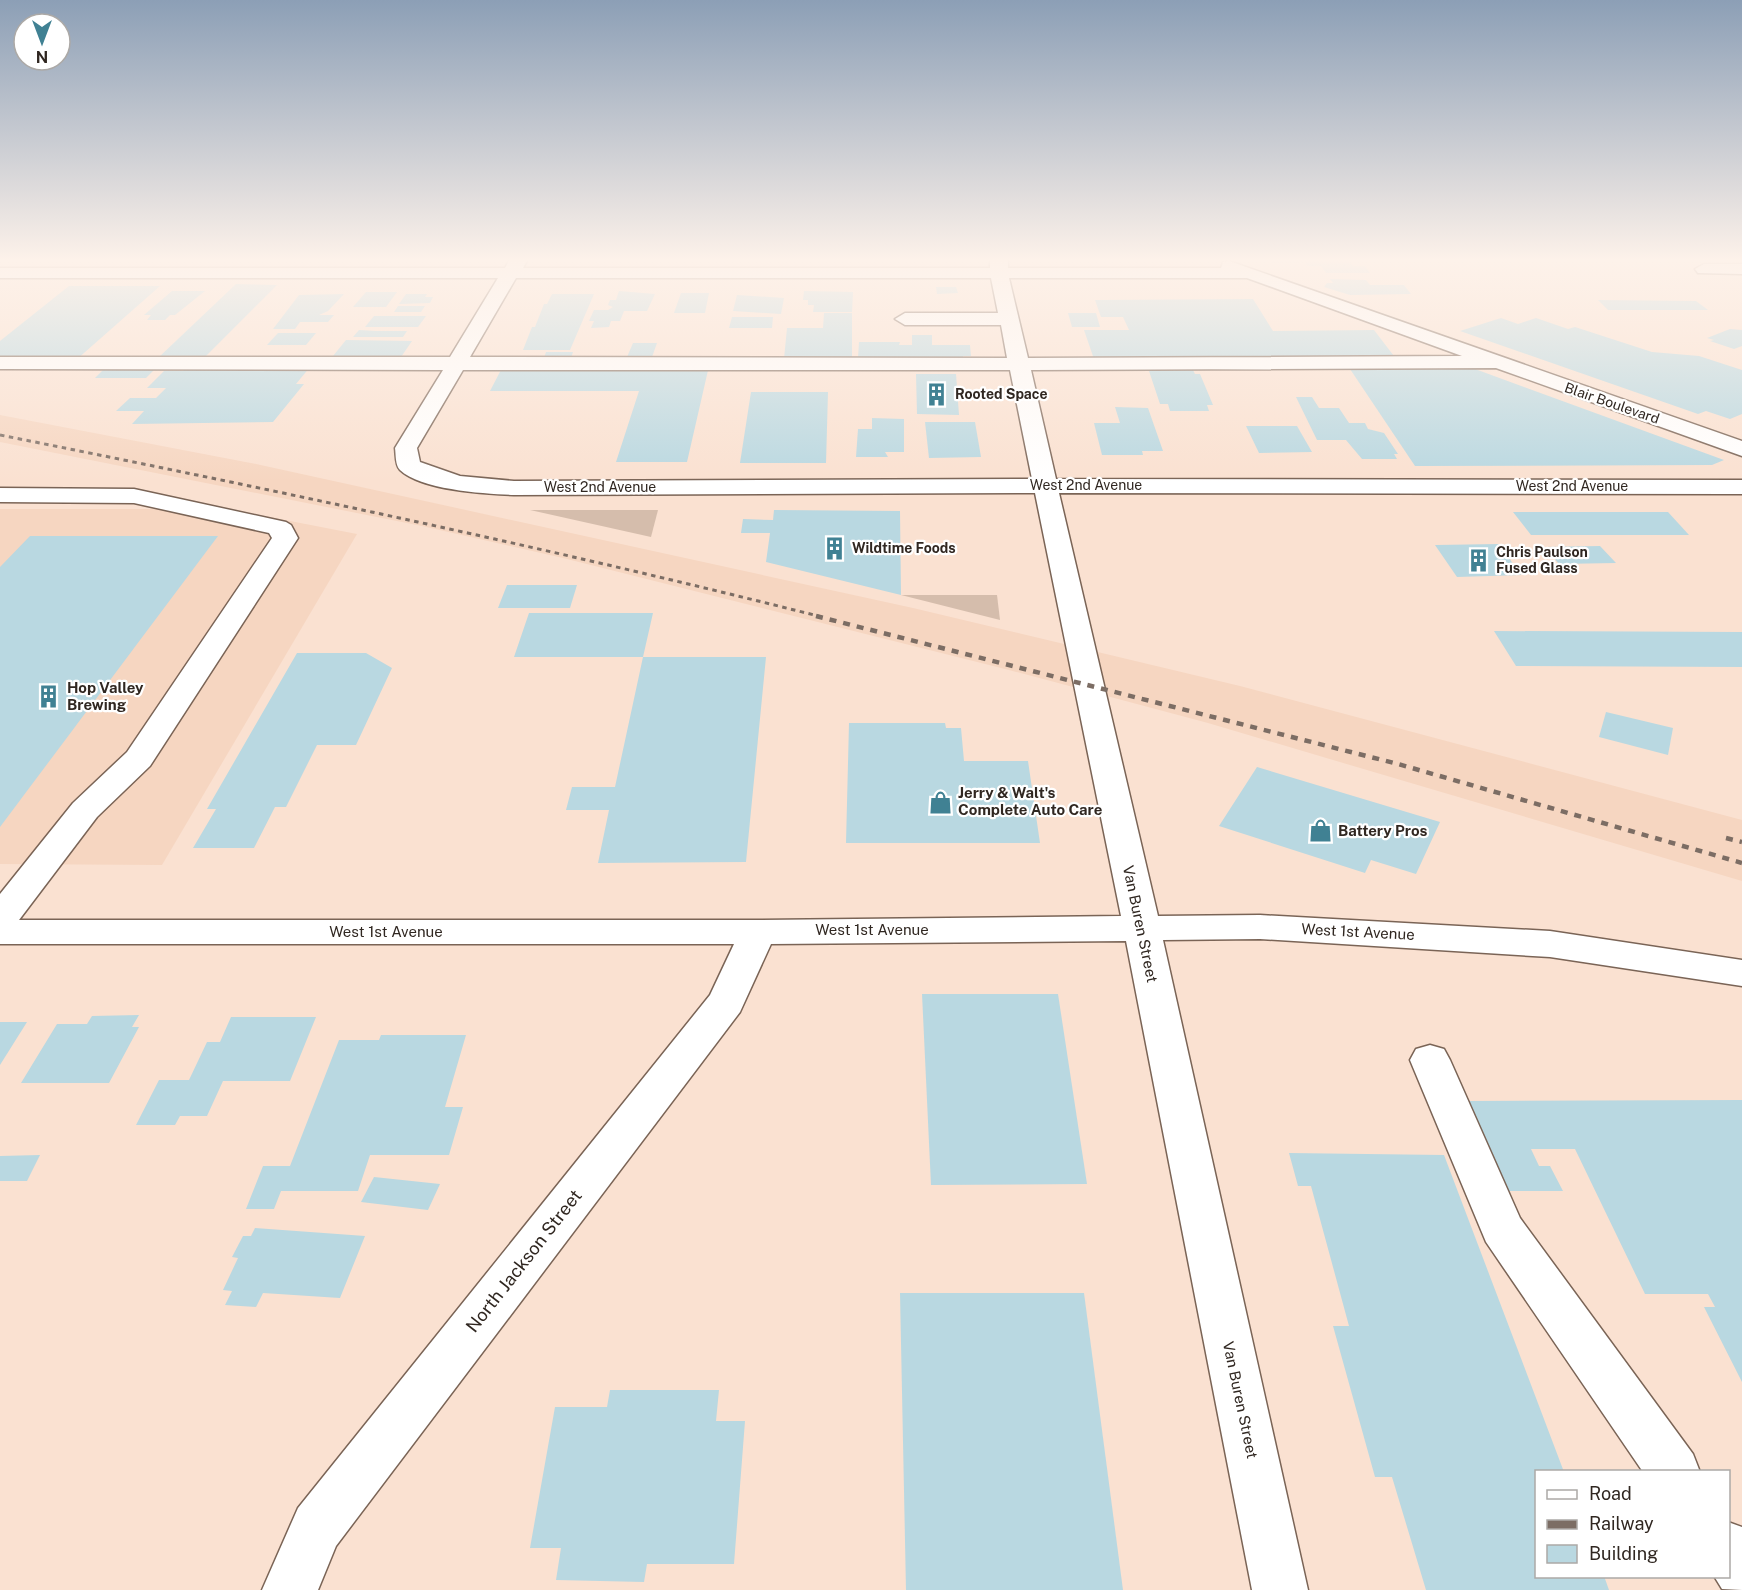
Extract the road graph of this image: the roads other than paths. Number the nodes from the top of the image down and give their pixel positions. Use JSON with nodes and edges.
{"nodes":[{"id":1,"x":475,"y":333,"type":"edge"},
{"id":2,"x":1012,"y":333,"type":"edge"},
{"id":3,"x":1416,"y":333,"type":"edge"},
{"id":4,"x":458,"y":362,"type":"junction"},
{"id":5,"x":1496,"y":362,"type":"junction"},
{"id":6,"x":0,"y":363,"type":"edge"},
{"id":7,"x":1019,"y":364,"type":"junction"},
{"id":8,"x":1739,"y":447,"type":"edge"},
{"id":9,"x":1046,"y":485,"type":"junction"},
{"id":10,"x":1742,"y":487,"type":"edge"},
{"id":11,"x":0,"y":495,"type":"edge"},
{"id":12,"x":0,"y":919,"type":"edge"},
{"id":13,"x":1142,"y":928,"type":"junction"},
{"id":14,"x":0,"y":932,"type":"edge"},
{"id":15,"x":758,"y":932,"type":"junction"},
{"id":16,"x":1742,"y":973,"type":"edge"},
{"id":17,"x":1430,"y":1060,"type":"dead end"},
{"id":18,"x":1673,"y":1470,"type":"edge"},
{"id":19,"x":1730,"y":1552,"type":"edge"},
{"id":20,"x":1742,"y":1569,"type":"edge"},
{"id":21,"x":290,"y":1590,"type":"edge"},
{"id":22,"x":1280,"y":1590,"type":"edge"}],
"edges":[{"from":1,"to":4,"type":"street"},
{"from":2,"to":7,"type":"street","name":"Van Buren Street"},
{"from":3,"to":5,"type":"street","name":"Blair Boulevard"},
{"from":4,"to":6,"type":"street"},
{"from":4,"to":7,"type":"street"},
{"from":4,"to":9,"type":"street","name":"West 2nd Avenue"},
{"from":5,"to":7,"type":"street"},
{"from":5,"to":8,"type":"street","name":"Blair Boulevard"},
{"from":7,"to":9,"type":"street","name":"Van Buren Street"},
{"from":9,"to":10,"type":"street","name":"West 2nd Avenue"},
{"from":9,"to":13,"type":"street","name":"Van Buren Street"},
{"from":11,"to":12,"type":"street"},
{"from":13,"to":15,"type":"street","name":"West 1st Avenue"},
{"from":13,"to":16,"type":"street","name":"West 1st Avenue"},
{"from":13,"to":22,"type":"street","name":"Van Buren Street"},
{"from":14,"to":15,"type":"street","name":"West 1st Avenue"},
{"from":15,"to":21,"type":"street","name":"North Jackson Street"},
{"from":17,"to":18,"type":"street"},
{"from":19,"to":20,"type":"street"}]}
